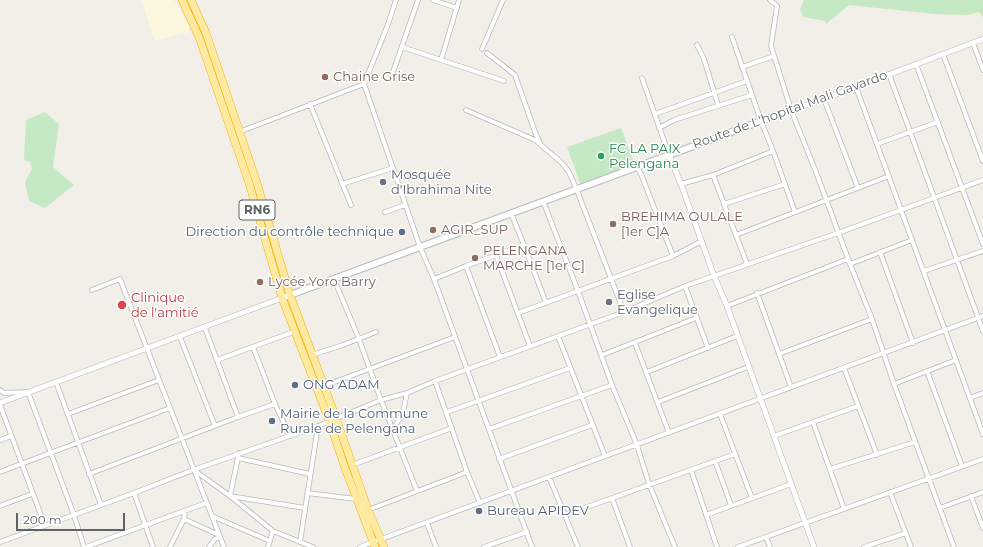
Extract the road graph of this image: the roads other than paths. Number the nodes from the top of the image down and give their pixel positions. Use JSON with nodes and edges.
{"nodes":[{"id":1,"x":182,"y":0,"type":"edge"},
{"id":2,"x":191,"y":0,"type":"edge"},
{"id":3,"x":396,"y":0,"type":"edge"},
{"id":4,"x":418,"y":0,"type":"edge"},
{"id":5,"x":433,"y":0,"type":"edge"},
{"id":6,"x":459,"y":0,"type":"edge"},
{"id":7,"x":503,"y":0,"type":"edge"},
{"id":8,"x":770,"y":0,"type":"edge"},
{"id":9,"x":457,"y":8,"type":"junction"},
{"id":10,"x":732,"y":37,"type":"dead end"},
{"id":11,"x":983,"y":39,"type":"edge"},
{"id":12,"x":973,"y":43,"type":"junction"},
{"id":13,"x":697,"y":45,"type":"dead end"},
{"id":14,"x":402,"y":47,"type":"junction"},
{"id":15,"x":482,"y":49,"type":"dead end"},
{"id":16,"x":487,"y":53,"type":"dead end"},
{"id":17,"x":943,"y":54,"type":"junction"},
{"id":18,"x":774,"y":56,"type":"junction"},
{"id":19,"x":441,"y":60,"type":"junction"},
{"id":20,"x":916,"y":64,"type":"junction"},
{"id":21,"x":742,"y":67,"type":"junction"},
{"id":22,"x":983,"y":70,"type":"edge"},
{"id":23,"x":393,"y":72,"type":"dead end"},
{"id":24,"x":889,"y":74,"type":"junction"},
{"id":25,"x":642,"y":78,"type":"dead end"},
{"id":26,"x":504,"y":81,"type":"dead end"},
{"id":27,"x":747,"y":81,"type":"junction"},
{"id":28,"x":364,"y":84,"type":"junction"},
{"id":29,"x":856,"y":87,"type":"junction"},
{"id":30,"x":713,"y":93,"type":"junction"},
{"id":31,"x":752,"y":95,"type":"junction"},
{"id":32,"x":824,"y":99,"type":"junction"},
{"id":33,"x":310,"y":104,"type":"junction"},
{"id":34,"x":718,"y":105,"type":"junction"},
{"id":35,"x":466,"y":110,"type":"dead end"},
{"id":36,"x":791,"y":110,"type":"junction"},
{"id":37,"x":654,"y":114,"type":"junction"},
{"id":38,"x":761,"y":121,"type":"junction"},
{"id":39,"x":938,"y":122,"type":"junction"},
{"id":40,"x":659,"y":128,"type":"junction"},
{"id":41,"x":910,"y":131,"type":"junction"},
{"id":42,"x":239,"y":132,"type":"junction"},
{"id":43,"x":877,"y":144,"type":"junction"},
{"id":44,"x":542,"y":147,"type":"junction"},
{"id":45,"x":773,"y":151,"type":"junction"},
{"id":46,"x":668,"y":155,"type":"junction"},
{"id":47,"x":983,"y":161,"type":"edge"},
{"id":48,"x":637,"y":167,"type":"junction"},
{"id":49,"x":392,"y":168,"type":"junction"},
{"id":50,"x":713,"y":174,"type":"junction"},
{"id":51,"x":889,"y":176,"type":"junction"},
{"id":52,"x":983,"y":180,"type":"edge"},
{"id":53,"x":342,"y":184,"type":"junction"},
{"id":54,"x":681,"y":184,"type":"junction"},
{"id":55,"x":785,"y":184,"type":"junction"},
{"id":56,"x":962,"y":187,"type":"junction"},
{"id":57,"x":576,"y":188,"type":"junction"},
{"id":58,"x":858,"y":188,"type":"junction"},
{"id":59,"x":934,"y":198,"type":"junction"},
{"id":60,"x":826,"y":200,"type":"junction"},
{"id":61,"x":543,"y":201,"type":"junction"},
{"id":62,"x":724,"y":204,"type":"junction"},
{"id":63,"x":350,"y":205,"type":"dead end"},
{"id":64,"x":405,"y":205,"type":"junction"},
{"id":65,"x":901,"y":210,"type":"junction"},
{"id":66,"x":385,"y":212,"type":"dead end"},
{"id":67,"x":795,"y":212,"type":"junction"},
{"id":68,"x":510,"y":214,"type":"junction"},
{"id":69,"x":838,"y":233,"type":"junction"},
{"id":70,"x":736,"y":235,"type":"junction"},
{"id":71,"x":912,"y":240,"type":"junction"},
{"id":72,"x":702,"y":241,"type":"junction"},
{"id":73,"x":983,"y":244,"type":"edge"},
{"id":74,"x":524,"y":245,"type":"junction"},
{"id":75,"x":420,"y":247,"type":"junction"},
{"id":76,"x":983,"y":251,"type":"edge"},
{"id":77,"x":880,"y":252,"type":"junction"},
{"id":78,"x":496,"y":255,"type":"junction"},
{"id":79,"x":673,"y":256,"type":"junction"},
{"id":80,"x":848,"y":259,"type":"junction"},
{"id":81,"x":957,"y":261,"type":"junction"},
{"id":82,"x":747,"y":264,"type":"junction"},
{"id":83,"x":850,"y":264,"type":"junction"},
{"id":84,"x":466,"y":266,"type":"junction"},
{"id":85,"x":924,"y":271,"type":"junction"},
{"id":86,"x":714,"y":276,"type":"junction"},
{"id":87,"x":334,"y":278,"type":"junction"},
{"id":88,"x":434,"y":279,"type":"junction"},
{"id":89,"x":612,"y":279,"type":"junction"},
{"id":90,"x":685,"y":286,"type":"junction"},
{"id":91,"x":92,"y":290,"type":"dead end"},
{"id":92,"x":578,"y":291,"type":"junction"},
{"id":93,"x":757,"y":293,"type":"junction"},
{"id":94,"x":290,"y":295,"type":"junction"},
{"id":95,"x":282,"y":298,"type":"junction"},
{"id":96,"x":546,"y":303,"type":"junction"},
{"id":97,"x":726,"y":306,"type":"junction"},
{"id":98,"x":624,"y":312,"type":"junction"},
{"id":99,"x":518,"y":313,"type":"junction"},
{"id":100,"x":981,"y":317,"type":"edge"},
{"id":101,"x":696,"y":318,"type":"junction"},
{"id":102,"x":872,"y":319,"type":"junction"},
{"id":103,"x":591,"y":324,"type":"junction"},
{"id":104,"x":205,"y":328,"type":"junction"},
{"id":105,"x":945,"y":330,"type":"junction"},
{"id":106,"x":296,"y":331,"type":"junction"},
{"id":107,"x":983,"y":331,"type":"edge"},
{"id":108,"x":376,"y":332,"type":"dead end"},
{"id":109,"x":558,"y":336,"type":"junction"},
{"id":110,"x":737,"y":336,"type":"junction"},
{"id":111,"x":180,"y":337,"type":"junction"},
{"id":112,"x":455,"y":338,"type":"junction"},
{"id":113,"x":359,"y":339,"type":"junction"},
{"id":114,"x":635,"y":343,"type":"junction"},
{"id":115,"x":913,"y":343,"type":"junction"},
{"id":116,"x":530,"y":346,"type":"junction"},
{"id":117,"x":253,"y":347,"type":"junction"},
{"id":118,"x":147,"y":348,"type":"junction"},
{"id":119,"x":708,"y":348,"type":"junction"},
{"id":120,"x":884,"y":353,"type":"junction"},
{"id":121,"x":779,"y":354,"type":"junction"},
{"id":122,"x":312,"y":355,"type":"junction"},
{"id":123,"x":602,"y":356,"type":"junction"},
{"id":124,"x":500,"y":357,"type":"junction"},
{"id":125,"x":218,"y":360,"type":"junction"},
{"id":126,"x":956,"y":360,"type":"junction"},
{"id":127,"x":748,"y":367,"type":"junction"},
{"id":128,"x":370,"y":368,"type":"junction"},
{"id":129,"x":570,"y":368,"type":"junction"},
{"id":130,"x":844,"y":368,"type":"junction"},
{"id":131,"x":467,"y":369,"type":"junction"},
{"id":132,"x":927,"y":371,"type":"junction"},
{"id":133,"x":647,"y":372,"type":"junction"},
{"id":134,"x":159,"y":380,"type":"junction"},
{"id":135,"x":435,"y":381,"type":"junction"},
{"id":136,"x":56,"y":382,"type":"junction"},
{"id":137,"x":894,"y":384,"type":"junction"},
{"id":138,"x":612,"y":385,"type":"junction"},
{"id":139,"x":324,"y":386,"type":"junction"},
{"id":140,"x":791,"y":387,"type":"junction"},
{"id":141,"x":0,"y":390,"type":"edge"},
{"id":142,"x":28,"y":392,"type":"junction"},
{"id":143,"x":407,"y":393,"type":"junction"},
{"id":144,"x":983,"y":394,"type":"edge"},
{"id":145,"x":581,"y":395,"type":"junction"},
{"id":146,"x":970,"y":398,"type":"junction"},
{"id":147,"x":760,"y":399,"type":"junction"},
{"id":148,"x":381,"y":400,"type":"junction"},
{"id":149,"x":478,"y":400,"type":"junction"},
{"id":150,"x":658,"y":402,"type":"junction"},
{"id":151,"x":0,"y":404,"type":"edge"},
{"id":152,"x":275,"y":404,"type":"junction"},
{"id":153,"x":858,"y":406,"type":"junction"},
{"id":154,"x":170,"y":408,"type":"junction"},
{"id":155,"x":447,"y":412,"type":"junction"},
{"id":156,"x":68,"y":414,"type":"junction"},
{"id":157,"x":720,"y":414,"type":"junction"},
{"id":158,"x":238,"y":417,"type":"junction"},
{"id":159,"x":333,"y":419,"type":"junction"},
{"id":160,"x":813,"y":422,"type":"junction"},
{"id":161,"x":592,"y":425,"type":"junction"},
{"id":162,"x":215,"y":426,"type":"junction"},
{"id":163,"x":318,"y":426,"type":"junction"},
{"id":164,"x":452,"y":428,"type":"junction"},
{"id":165,"x":489,"y":429,"type":"junction"},
{"id":166,"x":393,"y":430,"type":"junction"},
{"id":167,"x":669,"y":433,"type":"junction"},
{"id":168,"x":983,"y":434,"type":"edge"},
{"id":169,"x":11,"y":436,"type":"junction"},
{"id":170,"x":290,"y":436,"type":"junction"},
{"id":171,"x":774,"y":436,"type":"junction"},
{"id":172,"x":182,"y":438,"type":"junction"},
{"id":173,"x":0,"y":440,"type":"edge"},
{"id":174,"x":915,"y":442,"type":"junction"},
{"id":175,"x":78,"y":444,"type":"junction"},
{"id":176,"x":637,"y":444,"type":"junction"},
{"id":177,"x":400,"y":448,"type":"junction"},
{"id":178,"x":50,"y":454,"type":"junction"},
{"id":179,"x":735,"y":454,"type":"junction"},
{"id":180,"x":877,"y":455,"type":"junction"},
{"id":181,"x":238,"y":456,"type":"junction"},
{"id":182,"x":605,"y":456,"type":"junction"},
{"id":183,"x":983,"y":458,"type":"edge"},
{"id":184,"x":499,"y":459,"type":"junction"},
{"id":185,"x":715,"y":461,"type":"junction"},
{"id":186,"x":22,"y":464,"type":"junction"},
{"id":187,"x":352,"y":465,"type":"junction"},
{"id":188,"x":962,"y":466,"type":"junction"},
{"id":189,"x":830,"y":469,"type":"junction"},
{"id":190,"x":194,"y":470,"type":"junction"},
{"id":191,"x":691,"y":470,"type":"junction"},
{"id":192,"x":0,"y":472,"type":"edge"},
{"id":193,"x":467,"y":472,"type":"junction"},
{"id":194,"x":89,"y":474,"type":"junction"},
{"id":195,"x":310,"y":474,"type":"junction"},
{"id":196,"x":549,"y":477,"type":"junction"},
{"id":197,"x":928,"y":478,"type":"junction"},
{"id":198,"x":649,"y":484,"type":"junction"},
{"id":199,"x":791,"y":484,"type":"junction"},
{"id":200,"x":417,"y":491,"type":"junction"},
{"id":201,"x":512,"y":491,"type":"junction"},
{"id":202,"x":890,"y":492,"type":"junction"},
{"id":203,"x":983,"y":492,"type":"edge"},
{"id":204,"x":134,"y":493,"type":"junction"},
{"id":205,"x":32,"y":494,"type":"junction"},
{"id":206,"x":307,"y":494,"type":"junction"},
{"id":207,"x":230,"y":496,"type":"junction"},
{"id":208,"x":971,"y":496,"type":"junction"},
{"id":209,"x":612,"y":498,"type":"junction"},
{"id":210,"x":752,"y":498,"type":"junction"},
{"id":211,"x":356,"y":499,"type":"junction"},
{"id":212,"x":206,"y":503,"type":"junction"},
{"id":213,"x":480,"y":503,"type":"junction"},
{"id":214,"x":102,"y":505,"type":"junction"},
{"id":215,"x":731,"y":505,"type":"junction"},
{"id":216,"x":0,"y":506,"type":"edge"},
{"id":217,"x":305,"y":508,"type":"junction"},
{"id":218,"x":940,"y":508,"type":"junction"},
{"id":219,"x":844,"y":509,"type":"junction"},
{"id":220,"x":368,"y":510,"type":"junction"},
{"id":221,"x":185,"y":511,"type":"junction"},
{"id":222,"x":74,"y":515,"type":"junction"},
{"id":223,"x":565,"y":515,"type":"junction"},
{"id":224,"x":706,"y":515,"type":"junction"},
{"id":225,"x":211,"y":516,"type":"junction"},
{"id":226,"x":184,"y":519,"type":"junction"},
{"id":227,"x":427,"y":522,"type":"junction"},
{"id":228,"x":805,"y":523,"type":"junction"},
{"id":229,"x":45,"y":526,"type":"junction"},
{"id":230,"x":145,"y":526,"type":"junction"},
{"id":231,"x":983,"y":528,"type":"edge"},
{"id":232,"x":274,"y":531,"type":"junction"},
{"id":233,"x":526,"y":532,"type":"junction"},
{"id":234,"x":906,"y":533,"type":"junction"},
{"id":235,"x":219,"y":536,"type":"junction"},
{"id":236,"x":766,"y":537,"type":"junction"},
{"id":237,"x":270,"y":541,"type":"junction"},
{"id":238,"x":0,"y":542,"type":"edge"},
{"id":239,"x":300,"y":542,"type":"junction"},
{"id":240,"x":378,"y":544,"type":"edge"},
{"id":241,"x":85,"y":547,"type":"edge"},
{"id":242,"x":153,"y":547,"type":"edge"},
{"id":243,"x":170,"y":547,"type":"edge"},
{"id":244,"x":209,"y":547,"type":"edge"},
{"id":245,"x":224,"y":547,"type":"edge"},
{"id":246,"x":268,"y":547,"type":"edge"},
{"id":247,"x":314,"y":547,"type":"edge"},
{"id":248,"x":360,"y":547,"type":"edge"},
{"id":249,"x":436,"y":547,"type":"edge"},
{"id":250,"x":484,"y":547,"type":"edge"},
{"id":251,"x":532,"y":547,"type":"edge"},
{"id":252,"x":578,"y":547,"type":"edge"},
{"id":253,"x":628,"y":547,"type":"edge"},
{"id":254,"x":675,"y":547,"type":"edge"},
{"id":255,"x":717,"y":547,"type":"edge"},
{"id":256,"x":738,"y":547,"type":"edge"},
{"id":257,"x":770,"y":547,"type":"edge"},
{"id":258,"x":814,"y":547,"type":"edge"},
{"id":259,"x":864,"y":547,"type":"edge"},
{"id":260,"x":911,"y":547,"type":"edge"},
{"id":261,"x":954,"y":547,"type":"edge"}],
"edges":[{"from":1,"to":95,"type":"highway","number":"RN6"},
{"from":2,"to":42,"type":"highway","number":"RN6"},
{"from":3,"to":28,"type":"street"},
{"from":4,"to":14,"type":"street"},
{"from":5,"to":9,"type":"street"},
{"from":6,"to":9,"type":"street"},
{"from":7,"to":15,"type":"street"},
{"from":8,"to":18,"type":"street"},
{"from":9,"to":19,"type":"street"},
{"from":10,"to":21,"type":"street"},
{"from":11,"to":12,"type":"street","name":"Route de L'hopital Mali Gavardo"},
{"from":12,"to":17,"type":"street","name":"Route de L'hopital Mali Gavardo"},
{"from":12,"to":22,"type":"street"},
{"from":13,"to":30,"type":"street"},
{"from":14,"to":19,"type":"street"},
{"from":14,"to":23,"type":"street"},
{"from":16,"to":44,"type":"street"},
{"from":17,"to":20,"type":"street","name":"Route de L'hopital Mali Gavardo"},
{"from":17,"to":47,"type":"street"},
{"from":18,"to":21,"type":"street"},
{"from":18,"to":36,"type":"street"},
{"from":19,"to":26,"type":"street"},
{"from":20,"to":24,"type":"street","name":"Route de L'hopital Mali Gavardo"},
{"from":20,"to":39,"type":"street"},
{"from":21,"to":27,"type":"street"},
{"from":24,"to":29,"type":"street","name":"Route de L'hopital Mali Gavardo"},
{"from":24,"to":41,"type":"street"},
{"from":25,"to":37,"type":"street"},
{"from":27,"to":30,"type":"street"},
{"from":27,"to":31,"type":"street"},
{"from":28,"to":33,"type":"street"},
{"from":28,"to":49,"type":"street"},
{"from":29,"to":32,"type":"street","name":"Route de L'hopital Mali Gavardo"},
{"from":29,"to":43,"type":"street"},
{"from":30,"to":34,"type":"street"},
{"from":30,"to":37,"type":"street"},
{"from":31,"to":34,"type":"street"},
{"from":31,"to":38,"type":"street"},
{"from":32,"to":36,"type":"street","name":"Route de L'hopital Mali Gavardo"},
{"from":32,"to":58,"type":"street"},
{"from":33,"to":42,"type":"street"},
{"from":33,"to":53,"type":"street"},
{"from":34,"to":40,"type":"street"},
{"from":35,"to":44,"type":"street"},
{"from":36,"to":38,"type":"main road","name":"Route de L'hopital Mali Gavardo"},
{"from":36,"to":60,"type":"street"},
{"from":37,"to":40,"type":"street"},
{"from":38,"to":45,"type":"street"},
{"from":38,"to":46,"type":"main road","name":"Route de L'hopital Mali Gavardo"},
{"from":39,"to":41,"type":"street"},
{"from":39,"to":56,"type":"street"},
{"from":40,"to":46,"type":"street"},
{"from":41,"to":43,"type":"street"},
{"from":41,"to":59,"type":"street"},
{"from":42,"to":94,"type":"highway","number":"RN6"},
{"from":43,"to":51,"type":"street"},
{"from":44,"to":57,"type":"street"},
{"from":45,"to":50,"type":"street"},
{"from":45,"to":55,"type":"street"},
{"from":46,"to":48,"type":"main road","name":"Route de L'hopital Mali Gavardo"},
{"from":46,"to":54,"type":"street"},
{"from":48,"to":57,"type":"main road","name":"Route de L'hopital Mali Gavardo"},
{"from":48,"to":79,"type":"street"},
{"from":49,"to":53,"type":"street"},
{"from":49,"to":64,"type":"street"},
{"from":50,"to":54,"type":"street"},
{"from":50,"to":62,"type":"street"},
{"from":51,"to":58,"type":"street"},
{"from":51,"to":65,"type":"street"},
{"from":52,"to":56,"type":"street"},
{"from":53,"to":63,"type":"street"},
{"from":54,"to":72,"type":"street"},
{"from":55,"to":62,"type":"street"},
{"from":55,"to":67,"type":"street"},
{"from":56,"to":59,"type":"street"},
{"from":56,"to":73,"type":"street"},
{"from":57,"to":61,"type":"main road","name":"Route de L'hopital Mali Gavardo"},
{"from":57,"to":89,"type":"street"},
{"from":58,"to":60,"type":"street"},
{"from":59,"to":65,"type":"street"},
{"from":59,"to":81,"type":"street"},
{"from":60,"to":67,"type":"street"},
{"from":60,"to":69,"type":"street"},
{"from":61,"to":68,"type":"main road","name":"Route de L'hopital Mali Gavardo"},
{"from":61,"to":92,"type":"street"},
{"from":62,"to":70,"type":"street"},
{"from":64,"to":66,"type":"street"},
{"from":64,"to":75,"type":"street"},
{"from":65,"to":69,"type":"street"},
{"from":65,"to":71,"type":"street"},
{"from":67,"to":70,"type":"street"},
{"from":68,"to":74,"type":"street"},
{"from":68,"to":75,"type":"main road","name":"Route de L'hopital Mali Gavardo"},
{"from":69,"to":80,"type":"street"},
{"from":69,"to":82,"type":"street"},
{"from":70,"to":82,"type":"street"},
{"from":71,"to":77,"type":"street"},
{"from":71,"to":85,"type":"street"},
{"from":72,"to":79,"type":"street"},
{"from":72,"to":86,"type":"street"},
{"from":74,"to":78,"type":"street"},
{"from":74,"to":96,"type":"street"},
{"from":75,"to":87,"type":"main road","name":"Route de L'hopital Mali Gavardo"},
{"from":75,"to":88,"type":"street"},
{"from":76,"to":81,"type":"street"},
{"from":77,"to":83,"type":"street"},
{"from":77,"to":115,"type":"street"},
{"from":78,"to":84,"type":"street"},
{"from":78,"to":99,"type":"street"},
{"from":79,"to":89,"type":"street"},
{"from":80,"to":83,"type":"street"},
{"from":80,"to":93,"type":"street"},
{"from":81,"to":85,"type":"street"},
{"from":81,"to":100,"type":"street"},
{"from":82,"to":86,"type":"street"},
{"from":83,"to":102,"type":"street"},
{"from":84,"to":88,"type":"street"},
{"from":84,"to":124,"type":"street"},
{"from":85,"to":105,"type":"street"},
{"from":86,"to":90,"type":"street"},
{"from":86,"to":97,"type":"street"},
{"from":87,"to":94,"type":"main road","name":"Route de L'hopital Mali Gavardo"},
{"from":87,"to":113,"type":"street"},
{"from":88,"to":112,"type":"street"},
{"from":89,"to":92,"type":"street"},
{"from":89,"to":98,"type":"street"},
{"from":90,"to":98,"type":"street"},
{"from":90,"to":101,"type":"street"},
{"from":91,"to":118,"type":"street"},
{"from":92,"to":96,"type":"street"},
{"from":92,"to":103,"type":"street"},
{"from":93,"to":97,"type":"street"},
{"from":93,"to":121,"type":"street"},
{"from":94,"to":95,"type":"main road","name":"Route de L'hopital Mali Gavardo"},
{"from":94,"to":122,"type":"highway","number":"RN6"},
{"from":95,"to":104,"type":"street"},
{"from":95,"to":106,"type":"highway","number":"RN6"},
{"from":96,"to":99,"type":"street"},
{"from":97,"to":110,"type":"street"},
{"from":98,"to":103,"type":"street"},
{"from":99,"to":116,"type":"street"},
{"from":100,"to":105,"type":"street"},
{"from":100,"to":107,"type":"street"},
{"from":101,"to":114,"type":"street"},
{"from":101,"to":119,"type":"street"},
{"from":102,"to":120,"type":"street"},
{"from":102,"to":121,"type":"street"},
{"from":103,"to":109,"type":"street"},
{"from":103,"to":123,"type":"street"},
{"from":104,"to":111,"type":"street"},
{"from":104,"to":125,"type":"street"},
{"from":105,"to":115,"type":"street"},
{"from":105,"to":126,"type":"street"},
{"from":106,"to":117,"type":"street"},
{"from":106,"to":159,"type":"highway","number":"RN6"},
{"from":108,"to":113,"type":"street"},
{"from":109,"to":116,"type":"street"},
{"from":109,"to":129,"type":"street"},
{"from":110,"to":119,"type":"street"},
{"from":110,"to":127,"type":"street"},
{"from":111,"to":118,"type":"street"},
{"from":111,"to":162,"type":"street"},
{"from":112,"to":128,"type":"street"},
{"from":112,"to":131,"type":"street"},
{"from":113,"to":122,"type":"street"},
{"from":113,"to":128,"type":"street"},
{"from":114,"to":123,"type":"street"},
{"from":114,"to":133,"type":"street"},
{"from":115,"to":120,"type":"street"},
{"from":116,"to":124,"type":"street"},
{"from":117,"to":125,"type":"street"},
{"from":117,"to":152,"type":"street"},
{"from":118,"to":134,"type":"street"},
{"from":118,"to":136,"type":"street"},
{"from":119,"to":133,"type":"street"},
{"from":120,"to":130,"type":"street"},
{"from":120,"to":137,"type":"street"},
{"from":121,"to":140,"type":"street"},
{"from":122,"to":139,"type":"highway","number":"RN6"},
{"from":123,"to":138,"type":"street"},
{"from":124,"to":131,"type":"street"},
{"from":125,"to":158,"type":"street"},
{"from":126,"to":132,"type":"street"},
{"from":126,"to":146,"type":"street"},
{"from":127,"to":147,"type":"street"},
{"from":127,"to":150,"type":"street"},
{"from":128,"to":139,"type":"street"},
{"from":128,"to":148,"type":"street"},
{"from":129,"to":145,"type":"street"},
{"from":129,"to":149,"type":"street"},
{"from":130,"to":140,"type":"street"},
{"from":130,"to":153,"type":"street"},
{"from":131,"to":135,"type":"street"},
{"from":131,"to":149,"type":"street"},
{"from":132,"to":137,"type":"street"},
{"from":132,"to":188,"type":"street"},
{"from":133,"to":150,"type":"street"},
{"from":134,"to":154,"type":"street"},
{"from":134,"to":156,"type":"street"},
{"from":135,"to":143,"type":"street"},
{"from":135,"to":155,"type":"street"},
{"from":136,"to":142,"type":"street"},
{"from":136,"to":156,"type":"street"},
{"from":137,"to":174,"type":"street"},
{"from":138,"to":145,"type":"street"},
{"from":138,"to":176,"type":"street"},
{"from":139,"to":159,"type":"highway","number":"RN6"},
{"from":140,"to":147,"type":"street"},
{"from":141,"to":142,"type":"street"},
{"from":142,"to":151,"type":"street"},
{"from":142,"to":178,"type":"street"},
{"from":143,"to":148,"type":"street"},
{"from":143,"to":166,"type":"street"},
{"from":144,"to":146,"type":"street"},
{"from":145,"to":161,"type":"street"},
{"from":145,"to":165,"type":"street"},
{"from":146,"to":168,"type":"street"},
{"from":147,"to":157,"type":"street"},
{"from":147,"to":171,"type":"street"},
{"from":148,"to":159,"type":"street"},
{"from":148,"to":166,"type":"street"},
{"from":149,"to":155,"type":"street"},
{"from":149,"to":165,"type":"street"},
{"from":150,"to":167,"type":"street"},
{"from":151,"to":169,"type":"street"},
{"from":152,"to":158,"type":"street"},
{"from":152,"to":170,"type":"street"},
{"from":153,"to":160,"type":"street"},
{"from":153,"to":180,"type":"street"},
{"from":154,"to":172,"type":"street"},
{"from":154,"to":175,"type":"street"},
{"from":155,"to":164,"type":"street"},
{"from":156,"to":175,"type":"street"},
{"from":157,"to":167,"type":"street"},
{"from":157,"to":179,"type":"street"},
{"from":158,"to":162,"type":"street"},
{"from":159,"to":163,"type":"street"},
{"from":159,"to":187,"type":"highway","number":"RN6"},
{"from":159,"to":211,"type":"highway","number":"RN6"},
{"from":160,"to":171,"type":"street"},
{"from":160,"to":189,"type":"street"},
{"from":161,"to":182,"type":"street"},
{"from":161,"to":184,"type":"street"},
{"from":162,"to":172,"type":"street"},
{"from":163,"to":170,"type":"street"},
{"from":163,"to":195,"type":"street"},
{"from":164,"to":177,"type":"street"},
{"from":164,"to":193,"type":"street"},
{"from":165,"to":184,"type":"street"},
{"from":166,"to":177,"type":"street"},
{"from":167,"to":176,"type":"street"},
{"from":169,"to":173,"type":"street"},
{"from":169,"to":186,"type":"street"},
{"from":170,"to":181,"type":"street"},
{"from":171,"to":199,"type":"street"},
{"from":172,"to":190,"type":"street"},
{"from":172,"to":194,"type":"street"},
{"from":174,"to":180,"type":"street"},
{"from":174,"to":197,"type":"street"},
{"from":175,"to":178,"type":"street"},
{"from":175,"to":194,"type":"street"},
{"from":176,"to":182,"type":"street"},
{"from":176,"to":198,"type":"street"},
{"from":177,"to":187,"type":"street"},
{"from":177,"to":200,"type":"street"},
{"from":178,"to":186,"type":"street"},
{"from":178,"to":222,"type":"street"},
{"from":179,"to":185,"type":"street"},
{"from":179,"to":210,"type":"street"},
{"from":180,"to":189,"type":"street"},
{"from":181,"to":190,"type":"street"},
{"from":181,"to":195,"type":"street"},
{"from":181,"to":207,"type":"street"},
{"from":182,"to":196,"type":"street"},
{"from":183,"to":188,"type":"street"},
{"from":184,"to":201,"type":"street"},
{"from":185,"to":191,"type":"street"},
{"from":185,"to":215,"type":"street"},
{"from":186,"to":192,"type":"street"},
{"from":186,"to":205,"type":"street"},
{"from":187,"to":220,"type":"highway","number":"RN6"},
{"from":188,"to":197,"type":"street"},
{"from":189,"to":219,"type":"street"},
{"from":190,"to":204,"type":"street"},
{"from":190,"to":207,"type":"street"},
{"from":190,"to":212,"type":"street"},
{"from":191,"to":198,"type":"street"},
{"from":191,"to":224,"type":"street"},
{"from":193,"to":200,"type":"street"},
{"from":193,"to":213,"type":"street"},
{"from":194,"to":214,"type":"street"},
{"from":195,"to":206,"type":"street"},
{"from":196,"to":201,"type":"street"},
{"from":196,"to":223,"type":"street"},
{"from":197,"to":202,"type":"street"},
{"from":197,"to":218,"type":"street"},
{"from":198,"to":209,"type":"street"},
{"from":198,"to":254,"type":"street"},
{"from":199,"to":210,"type":"street"},
{"from":199,"to":228,"type":"street"},
{"from":200,"to":220,"type":"street"},
{"from":201,"to":213,"type":"street"},
{"from":201,"to":233,"type":"street"},
{"from":202,"to":219,"type":"street"},
{"from":202,"to":234,"type":"street"},
{"from":203,"to":208,"type":"street"},
{"from":204,"to":214,"type":"street"},
{"from":204,"to":230,"type":"street"},
{"from":205,"to":216,"type":"street"},
{"from":205,"to":229,"type":"street"},
{"from":206,"to":211,"type":"street"},
{"from":206,"to":217,"type":"street"},
{"from":207,"to":217,"type":"street"},
{"from":207,"to":232,"type":"street"},
{"from":208,"to":218,"type":"street"},
{"from":208,"to":231,"type":"street"},
{"from":209,"to":223,"type":"street"},
{"from":209,"to":253,"type":"street"},
{"from":210,"to":215,"type":"street"},
{"from":211,"to":240,"type":"highway","number":"RN6"},
{"from":212,"to":221,"type":"street"},
{"from":212,"to":225,"type":"street"},
{"from":213,"to":227,"type":"street"},
{"from":214,"to":222,"type":"street"},
{"from":215,"to":224,"type":"street"},
{"from":217,"to":239,"type":"street"},
{"from":218,"to":261,"type":"street"},
{"from":219,"to":228,"type":"street"},
{"from":220,"to":240,"type":"highway","number":"RN6"},
{"from":221,"to":226,"type":"street"},
{"from":221,"to":230,"type":"street"},
{"from":222,"to":229,"type":"street"},
{"from":222,"to":241,"type":"street"},
{"from":223,"to":252,"type":"street"},
{"from":224,"to":255,"type":"street"},
{"from":225,"to":235,"type":"street"},
{"from":225,"to":237,"type":"street"},
{"from":226,"to":235,"type":"street"},
{"from":226,"to":243,"type":"street"},
{"from":227,"to":240,"type":"street"},
{"from":227,"to":249,"type":"street"},
{"from":228,"to":236,"type":"street"},
{"from":228,"to":258,"type":"street"},
{"from":229,"to":238,"type":"street"},
{"from":230,"to":241,"type":"street"},
{"from":230,"to":242,"type":"street"},
{"from":232,"to":237,"type":"street"},
{"from":232,"to":239,"type":"street"},
{"from":233,"to":250,"type":"street"},
{"from":233,"to":251,"type":"street"},
{"from":234,"to":259,"type":"street"},
{"from":234,"to":260,"type":"street"},
{"from":235,"to":244,"type":"street"},
{"from":235,"to":245,"type":"street"},
{"from":236,"to":256,"type":"street"},
{"from":236,"to":257,"type":"street"},
{"from":237,"to":246,"type":"street"},
{"from":239,"to":247,"type":"street"},
{"from":240,"to":248,"type":"street"}]}
